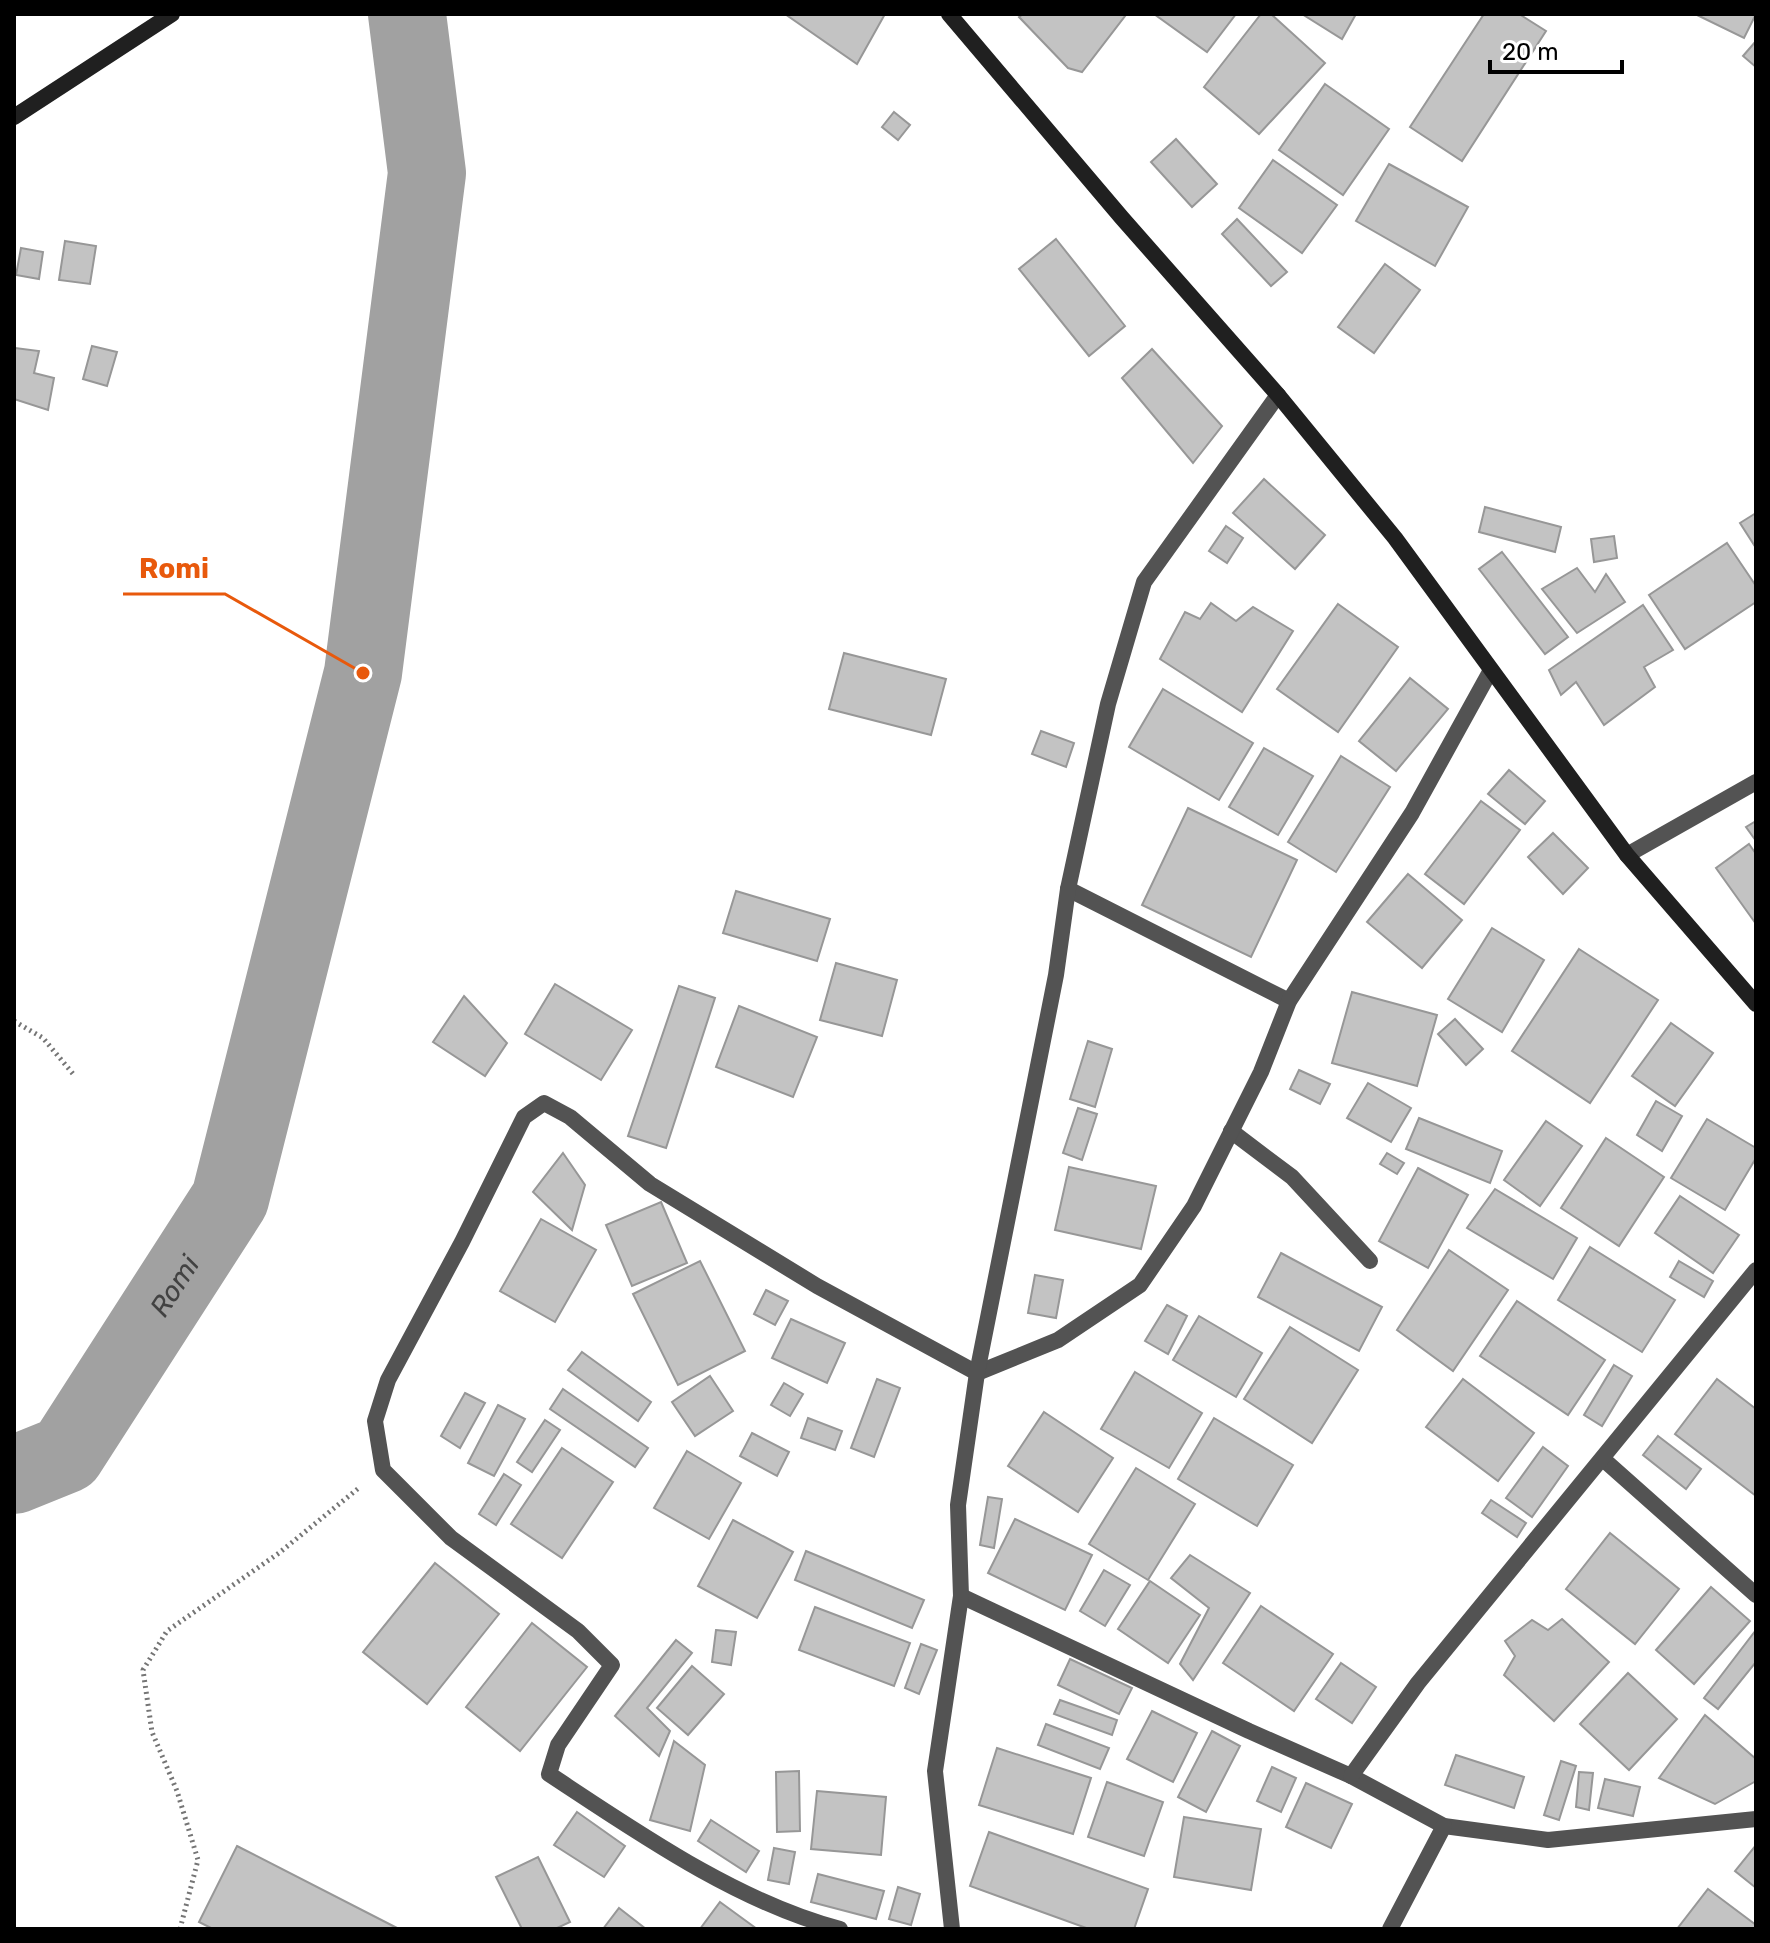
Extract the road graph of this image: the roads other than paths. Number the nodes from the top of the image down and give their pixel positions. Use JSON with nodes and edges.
{"nodes":[{"id":1,"x":172,"y":14,"type":"edge"},
{"id":2,"x":949,"y":14,"type":"edge"},
{"id":3,"x":14,"y":117,"type":"edge"},
{"id":4,"x":1278,"y":395,"type":"junction"},
{"id":5,"x":1491,"y":670,"type":"junction"},
{"id":6,"x":1756,"y":782,"type":"edge"},
{"id":7,"x":1627,"y":855,"type":"junction"},
{"id":8,"x":1068,"y":889,"type":"junction"},
{"id":9,"x":1289,"y":1001,"type":"junction"},
{"id":10,"x":1756,"y":1004,"type":"edge"},
{"id":11,"x":1231,"y":1131,"type":"junction"},
{"id":12,"x":1370,"y":1261,"type":"dead end"},
{"id":13,"x":1756,"y":1270,"type":"edge"},
{"id":14,"x":977,"y":1373,"type":"junction"},
{"id":15,"x":1603,"y":1459,"type":"junction"},
{"id":16,"x":1756,"y":1595,"type":"edge"},
{"id":17,"x":961,"y":1596,"type":"junction"},
{"id":18,"x":1351,"y":1776,"type":"junction"},
{"id":19,"x":1756,"y":1819,"type":"edge"},
{"id":20,"x":1444,"y":1826,"type":"junction"},
{"id":21,"x":820,"y":1926,"type":"edge"},
{"id":22,"x":840,"y":1929,"type":"edge"},
{"id":23,"x":952,"y":1929,"type":"edge"},
{"id":24,"x":1390,"y":1929,"type":"edge"}],
"edges":[{"from":1,"to":3,"type":"street"},
{"from":2,"to":4,"type":"street"},
{"from":4,"to":5,"type":"street"},
{"from":4,"to":8,"type":"street"},
{"from":5,"to":7,"type":"street"},
{"from":5,"to":9,"type":"street"},
{"from":6,"to":7,"type":"street"},
{"from":7,"to":10,"type":"street"},
{"from":8,"to":9,"type":"street"},
{"from":8,"to":14,"type":"street"},
{"from":9,"to":11,"type":"street"},
{"from":11,"to":12,"type":"street"},
{"from":11,"to":14,"type":"street"},
{"from":13,"to":15,"type":"street"},
{"from":14,"to":17,"type":"street"},
{"from":14,"to":21,"type":"street"},
{"from":15,"to":16,"type":"street"},
{"from":15,"to":18,"type":"street"},
{"from":17,"to":18,"type":"street"},
{"from":17,"to":23,"type":"street"},
{"from":18,"to":20,"type":"street"},
{"from":19,"to":20,"type":"street"},
{"from":20,"to":24,"type":"street"},
{"from":21,"to":22,"type":"street"}]}
